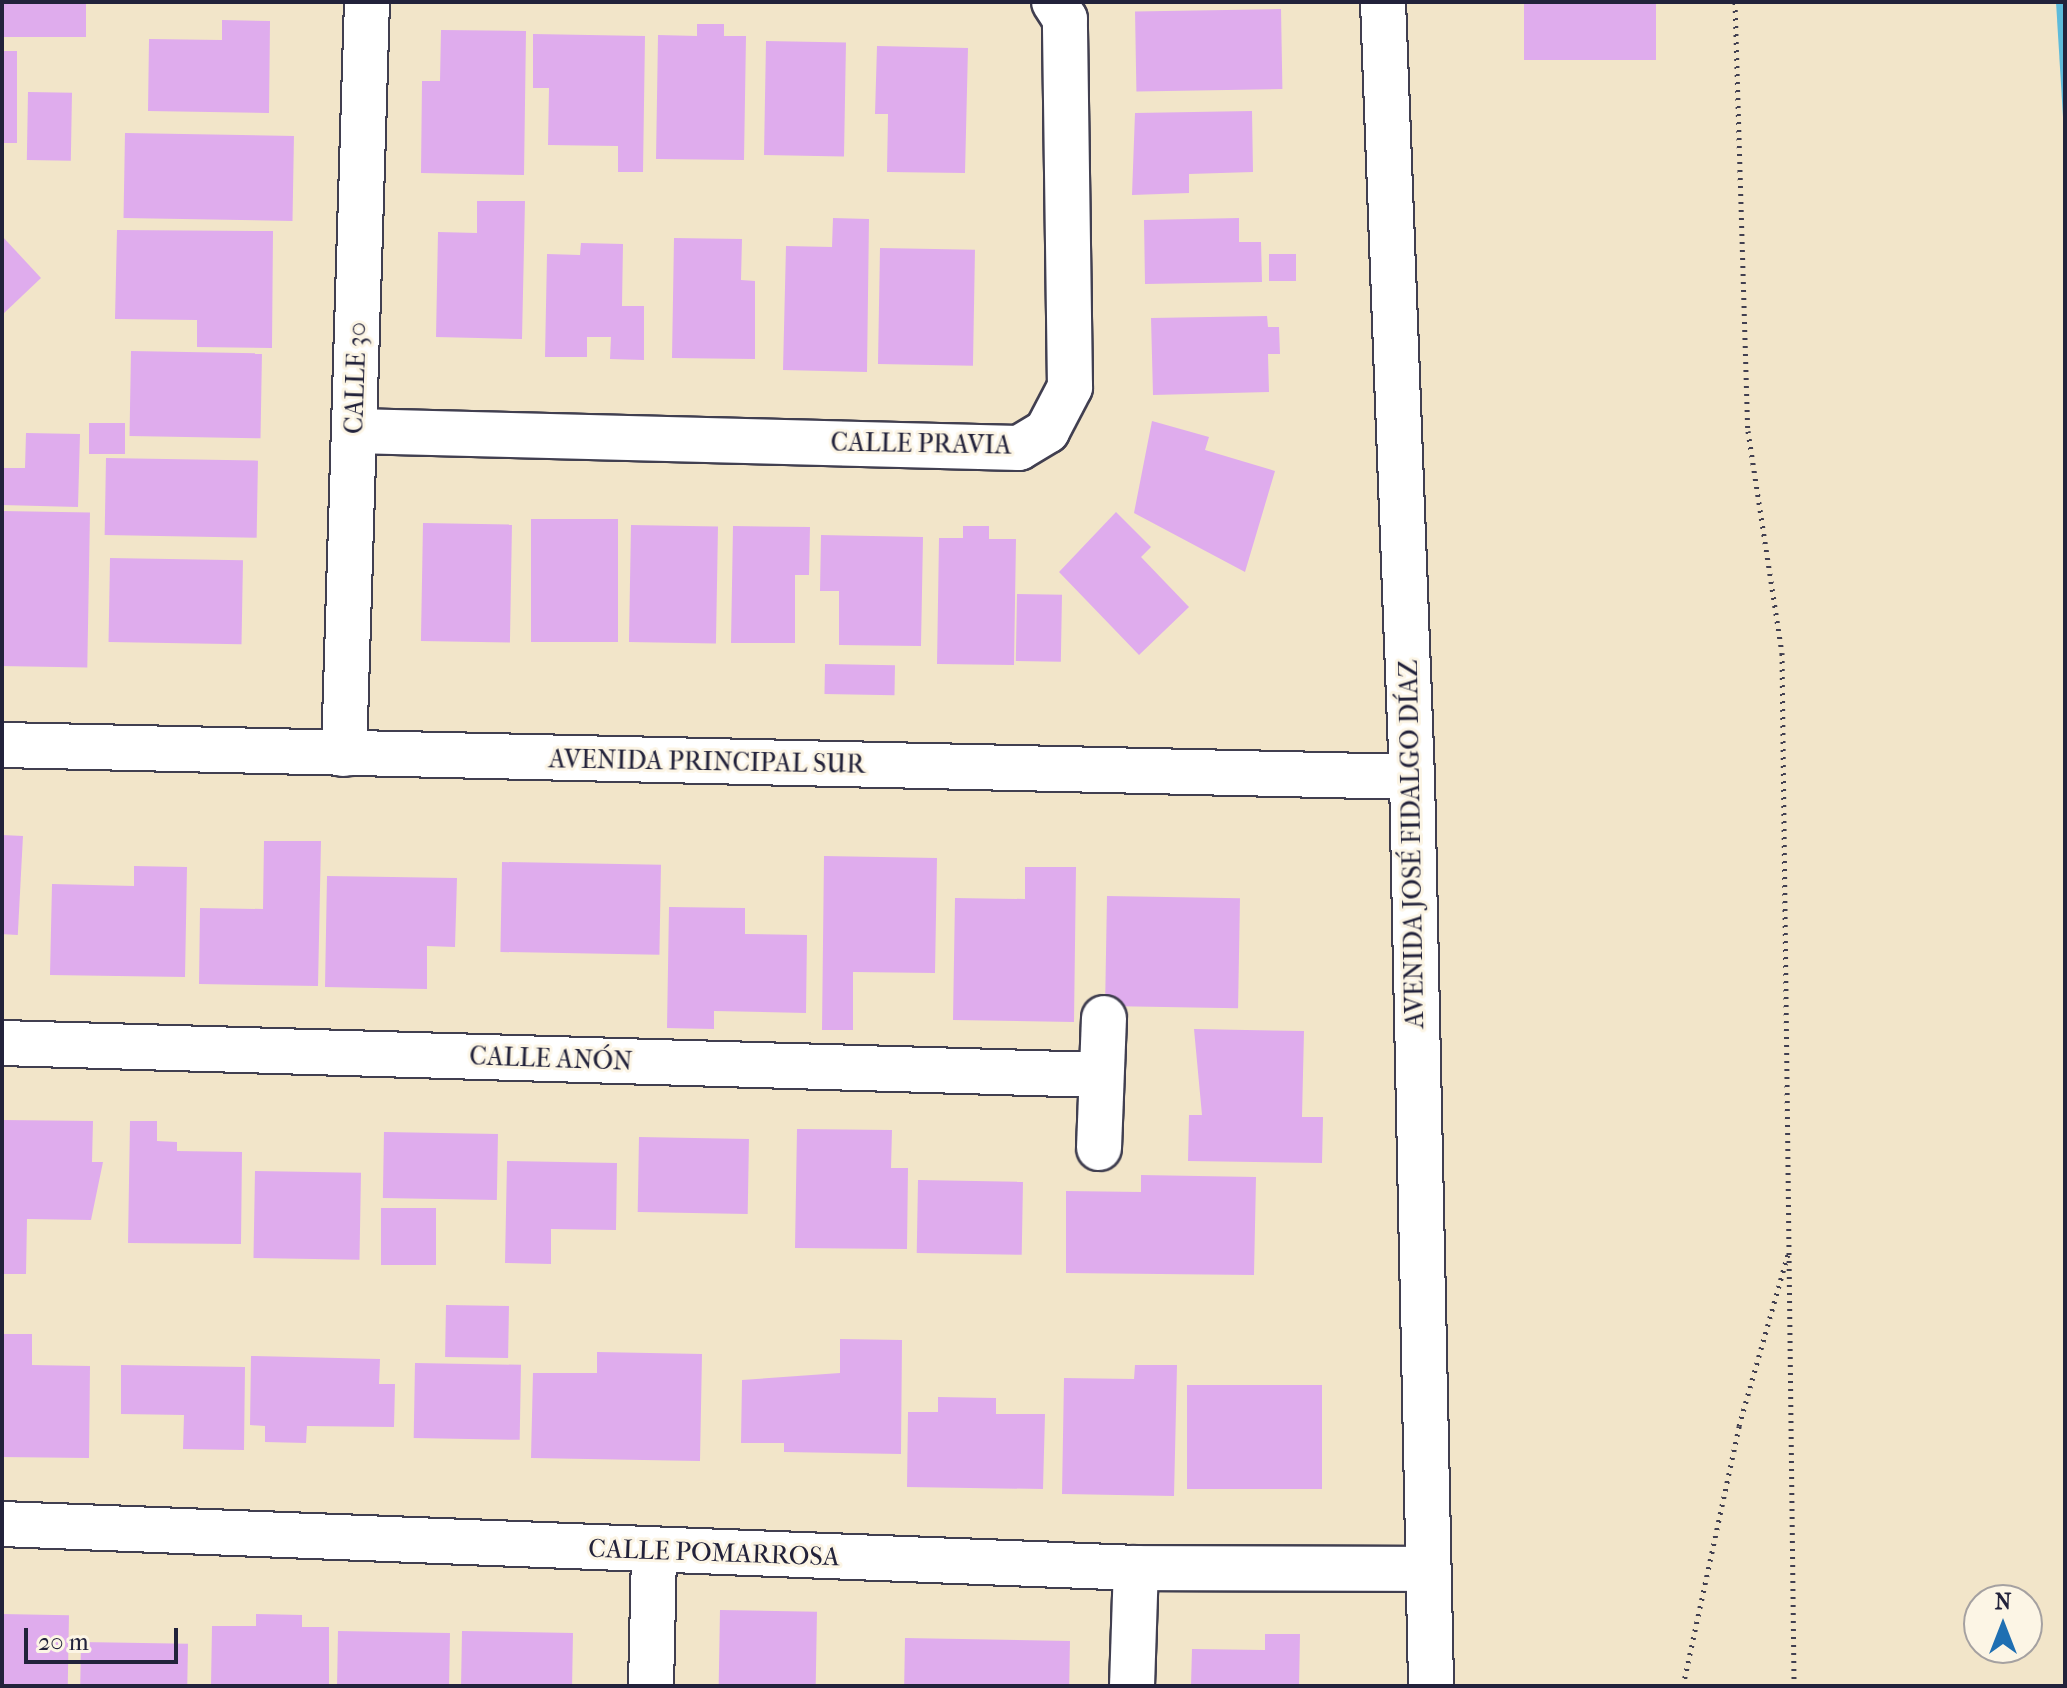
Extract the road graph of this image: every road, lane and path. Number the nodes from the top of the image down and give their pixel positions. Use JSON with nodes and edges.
{"nodes":[{"id":1,"x":367,"y":2,"type":"edge"},
{"id":2,"x":1054,"y":2,"type":"edge"},
{"id":3,"x":1383,"y":2,"type":"edge"},
{"id":4,"x":1735,"y":2,"type":"edge"},
{"id":5,"x":354,"y":431,"type":"junction"},
{"id":6,"x":2,"y":745,"type":"edge"},
{"id":7,"x":344,"y":754,"type":"junction"},
{"id":8,"x":1412,"y":777,"type":"junction"},
{"id":9,"x":1104,"y":1018,"type":"dead end"},
{"id":10,"x":2,"y":1043,"type":"edge"},
{"id":11,"x":1100,"y":1075,"type":"junction"},
{"id":12,"x":1099,"y":1148,"type":"dead end"},
{"id":13,"x":1790,"y":1245,"type":"junction"},
{"id":14,"x":2,"y":1524,"type":"edge"},
{"id":15,"x":654,"y":1551,"type":"junction"},
{"id":16,"x":1136,"y":1568,"type":"junction"},
{"id":17,"x":1426,"y":1569,"type":"junction"},
{"id":18,"x":651,"y":1686,"type":"edge"},
{"id":19,"x":1132,"y":1686,"type":"edge"},
{"id":20,"x":1431,"y":1686,"type":"edge"},
{"id":21,"x":1683,"y":1686,"type":"edge"},
{"id":22,"x":1794,"y":1686,"type":"edge"}],
"edges":[{"from":1,"to":5,"type":"street","name":"CALLE 30"},
{"from":2,"to":5,"type":"street","name":"CALLE PRAVIA"},
{"from":3,"to":8,"type":"street","name":"AVENIDA JOSÉ FIDALGO DÍAZ"},
{"from":4,"to":13,"type":"path"},
{"from":5,"to":7,"type":"street","name":"CALLE 30"},
{"from":6,"to":7,"type":"street","name":"AVENIDA PRINCIPAL SUR"},
{"from":7,"to":8,"type":"street","name":"AVENIDA PRINCIPAL SUR"},
{"from":8,"to":17,"type":"street","name":"AVENIDA JOSÉ FIDALGO DÍAZ"},
{"from":9,"to":11,"type":"street"},
{"from":10,"to":11,"type":"street","name":"CALLE ANÓN"},
{"from":11,"to":12,"type":"street"},
{"from":13,"to":21,"type":"path"},
{"from":13,"to":22,"type":"path"},
{"from":14,"to":15,"type":"street","name":"CALLE POMARROSA"},
{"from":15,"to":16,"type":"street","name":"CALLE POMARROSA"},
{"from":15,"to":18,"type":"street"},
{"from":16,"to":17,"type":"street","name":"CALLE POMARROSA"},
{"from":16,"to":19,"type":"street"},
{"from":17,"to":20,"type":"street","name":"AVENIDA JOSÉ FIDALGO DÍAZ"}]}
